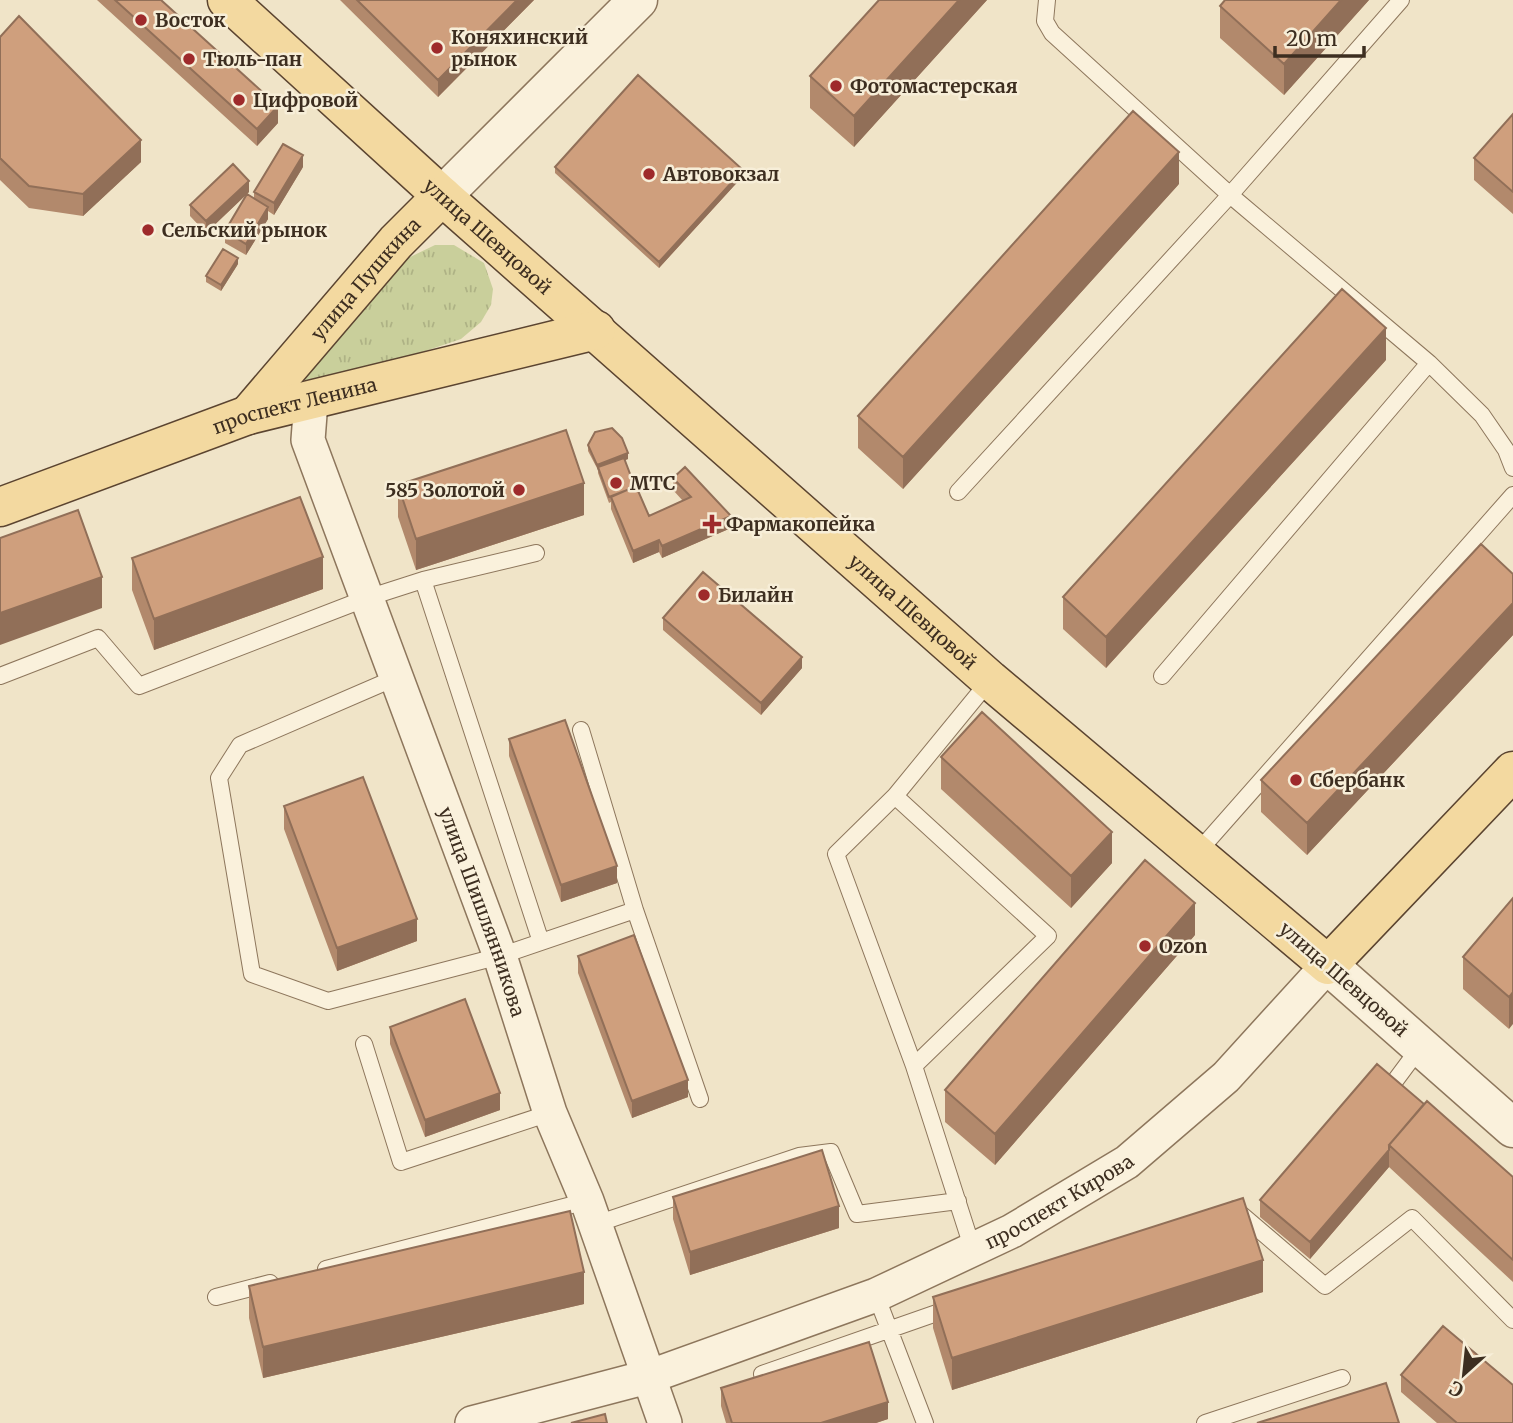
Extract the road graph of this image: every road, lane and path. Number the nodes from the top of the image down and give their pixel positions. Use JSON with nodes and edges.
{"nodes":[{"id":1,"x":227,"y":0,"type":"edge"},
{"id":2,"x":638,"y":0,"type":"edge"},
{"id":3,"x":1047,"y":0,"type":"edge"},
{"id":4,"x":1401,"y":0,"type":"edge"},
{"id":5,"x":1230,"y":195,"type":"junction"},
{"id":6,"x":442,"y":196,"type":"junction"},
{"id":7,"x":596,"y":330,"type":"junction"},
{"id":8,"x":1429,"y":363,"type":"junction"},
{"id":9,"x":311,"y":401,"type":"junction"},
{"id":10,"x":248,"y":415,"type":"junction"},
{"id":11,"x":1513,"y":468,"type":"edge"},
{"id":12,"x":958,"y":492,"type":"dead end"},
{"id":13,"x":1513,"y":495,"type":"edge"},
{"id":14,"x":0,"y":507,"type":"edge"},
{"id":15,"x":536,"y":554,"type":"dead end"},
{"id":16,"x":423,"y":580,"type":"junction"},
{"id":17,"x":367,"y":598,"type":"junction"},
{"id":18,"x":0,"y":676,"type":"edge"},
{"id":19,"x":1162,"y":676,"type":"dead end"},
{"id":20,"x":395,"y":678,"type":"junction"},
{"id":21,"x":990,"y":680,"type":"junction"},
{"id":22,"x":581,"y":730,"type":"dead end"},
{"id":23,"x":1513,"y":771,"type":"edge"},
{"id":24,"x":895,"y":796,"type":"junction"},
{"id":25,"x":1197,"y":853,"type":"junction"},
{"id":26,"x":635,"y":910,"type":"junction"},
{"id":27,"x":541,"y":942,"type":"junction"},
{"id":28,"x":500,"y":956,"type":"junction"},
{"id":29,"x":1328,"y":965,"type":"junction"},
{"id":30,"x":364,"y":1044,"type":"dead end"},
{"id":31,"x":1421,"y":1046,"type":"junction"},
{"id":32,"x":914,"y":1066,"type":"junction"},
{"id":33,"x":700,"y":1099,"type":"dead end"},
{"id":34,"x":1371,"y":1112,"type":"edge"},
{"id":35,"x":550,"y":1113,"type":"junction"},
{"id":36,"x":1513,"y":1128,"type":"edge"},
{"id":37,"x":958,"y":1200,"type":"junction"},
{"id":38,"x":1220,"y":1211,"type":"edge"},
{"id":39,"x":592,"y":1212,"type":"junction"},
{"id":40,"x":973,"y":1250,"type":"junction"},
{"id":41,"x":309,"y":1273,"type":"edge"},
{"id":42,"x":283,"y":1280,"type":"edge"},
{"id":43,"x":876,"y":1295,"type":"junction"},
{"id":44,"x":216,"y":1297,"type":"dead end"},
{"id":45,"x":965,"y":1303,"type":"edge"},
{"id":46,"x":1513,"y":1320,"type":"edge"},
{"id":47,"x":889,"y":1331,"type":"junction"},
{"id":48,"x":762,"y":1374,"type":"edge"},
{"id":49,"x":651,"y":1376,"type":"junction"},
{"id":50,"x":1342,"y":1378,"type":"dead end"},
{"id":51,"x":472,"y":1423,"type":"edge"},
{"id":52,"x":665,"y":1423,"type":"edge"},
{"id":53,"x":925,"y":1423,"type":"edge"},
{"id":54,"x":1205,"y":1423,"type":"edge"}],
"edges":[{"from":1,"to":6,"type":"main road","name":"улица Шевцовой"},
{"from":2,"to":6,"type":"street","name":"улица Пушкина"},
{"from":3,"to":5,"type":"lane"},
{"from":4,"to":5,"type":"lane"},
{"from":5,"to":8,"type":"lane"},
{"from":5,"to":12,"type":"lane"},
{"from":6,"to":7,"type":"main road","name":"улица Шевцовой"},
{"from":6,"to":10,"type":"main road","name":"улица Пушкина"},
{"from":7,"to":9,"type":"main road","name":"проспект Ленина"},
{"from":7,"to":21,"type":"main road","name":"улица Шевцовой"},
{"from":8,"to":11,"type":"lane"},
{"from":8,"to":19,"type":"lane"},
{"from":9,"to":10,"type":"main road","name":"проспект Ленина"},
{"from":9,"to":17,"type":"street","name":"улица Шишлянникова"},
{"from":10,"to":14,"type":"main road","name":"проспект Ленина"},
{"from":13,"to":25,"type":"lane"},
{"from":15,"to":16,"type":"lane"},
{"from":16,"to":17,"type":"lane"},
{"from":16,"to":27,"type":"lane"},
{"from":17,"to":18,"type":"lane"},
{"from":17,"to":20,"type":"street","name":"улица Шишлянникова"},
{"from":20,"to":28,"type":"street","name":"улица Шишлянникова"},
{"from":20,"to":28,"type":"lane"},
{"from":21,"to":24,"type":"lane"},
{"from":21,"to":25,"type":"main road","name":"улица Шевцовой"},
{"from":22,"to":26,"type":"lane"},
{"from":23,"to":29,"type":"main road","name":"проспект Кирова"},
{"from":24,"to":32,"type":"lane"},
{"from":24,"to":32,"type":"lane"},
{"from":25,"to":29,"type":"main road","name":"улица Шевцовой"},
{"from":26,"to":27,"type":"lane"},
{"from":26,"to":33,"type":"lane"},
{"from":27,"to":28,"type":"lane"},
{"from":28,"to":35,"type":"street","name":"улица Шишлянникова"},
{"from":29,"to":31,"type":"street","name":"улица Шевцовой"},
{"from":29,"to":40,"type":"street","name":"проспект Кирова"},
{"from":30,"to":35,"type":"lane"},
{"from":31,"to":34,"type":"lane"},
{"from":31,"to":36,"type":"street","name":"улица Шевцовой"},
{"from":32,"to":37,"type":"lane"},
{"from":35,"to":39,"type":"street","name":"улица Шишлянникова"},
{"from":37,"to":39,"type":"lane"},
{"from":37,"to":40,"type":"lane"},
{"from":38,"to":46,"type":"lane"},
{"from":39,"to":41,"type":"lane"},
{"from":39,"to":49,"type":"street","name":"улица Шишлянникова"},
{"from":40,"to":43,"type":"street","name":"проспект Кирова"},
{"from":42,"to":44,"type":"lane"},
{"from":43,"to":47,"type":"lane"},
{"from":43,"to":49,"type":"street","name":"проспект Кирова"},
{"from":45,"to":47,"type":"lane"},
{"from":47,"to":48,"type":"lane"},
{"from":47,"to":53,"type":"lane"},
{"from":49,"to":51,"type":"street","name":"проспект Кирова"},
{"from":49,"to":52,"type":"street","name":"улица Шишлянникова"},
{"from":50,"to":54,"type":"lane"}]}
